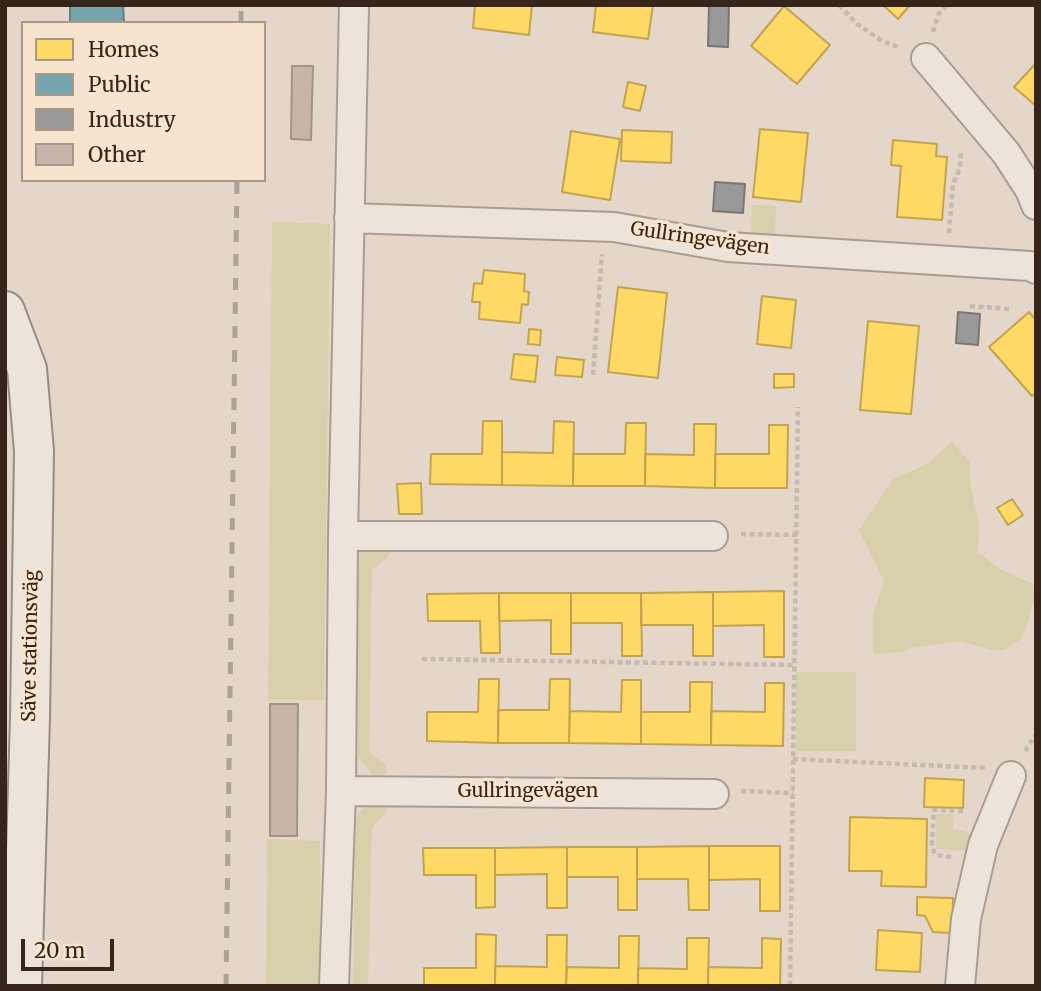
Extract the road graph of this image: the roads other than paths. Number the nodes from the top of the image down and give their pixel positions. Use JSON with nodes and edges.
{"nodes":[{"id":1,"x":354,"y":5,"type":"edge"},
{"id":2,"x":926,"y":58,"type":"road end"},
{"id":3,"x":1036,"y":205,"type":"edge"},
{"id":4,"x":349,"y":218,"type":"junction"},
{"id":5,"x":1034,"y":260,"type":"edge"},
{"id":6,"x":5,"y":311,"type":"edge"},
{"id":7,"x":343,"y":536,"type":"junction"},
{"id":8,"x":713,"y":536,"type":"road end"},
{"id":9,"x":998,"y":772,"type":"road end"},
{"id":10,"x":341,"y":791,"type":"junction"},
{"id":11,"x":715,"y":794,"type":"road end"},
{"id":12,"x":22,"y":986,"type":"edge"},
{"id":13,"x":334,"y":986,"type":"edge"},
{"id":14,"x":960,"y":986,"type":"edge"}],
"edges":[{"from":1,"to":4,"type":"street"},
{"from":2,"to":3,"type":"street"},
{"from":4,"to":5,"type":"street","name":"Gullringevägen"},
{"from":4,"to":7,"type":"street"},
{"from":6,"to":12,"type":"street","name":"Säve stationsväg"},
{"from":7,"to":8,"type":"street"},
{"from":7,"to":10,"type":"street"},
{"from":9,"to":14,"type":"street"},
{"from":10,"to":11,"type":"street","name":"Gullringevägen"},
{"from":10,"to":13,"type":"street"}]}
